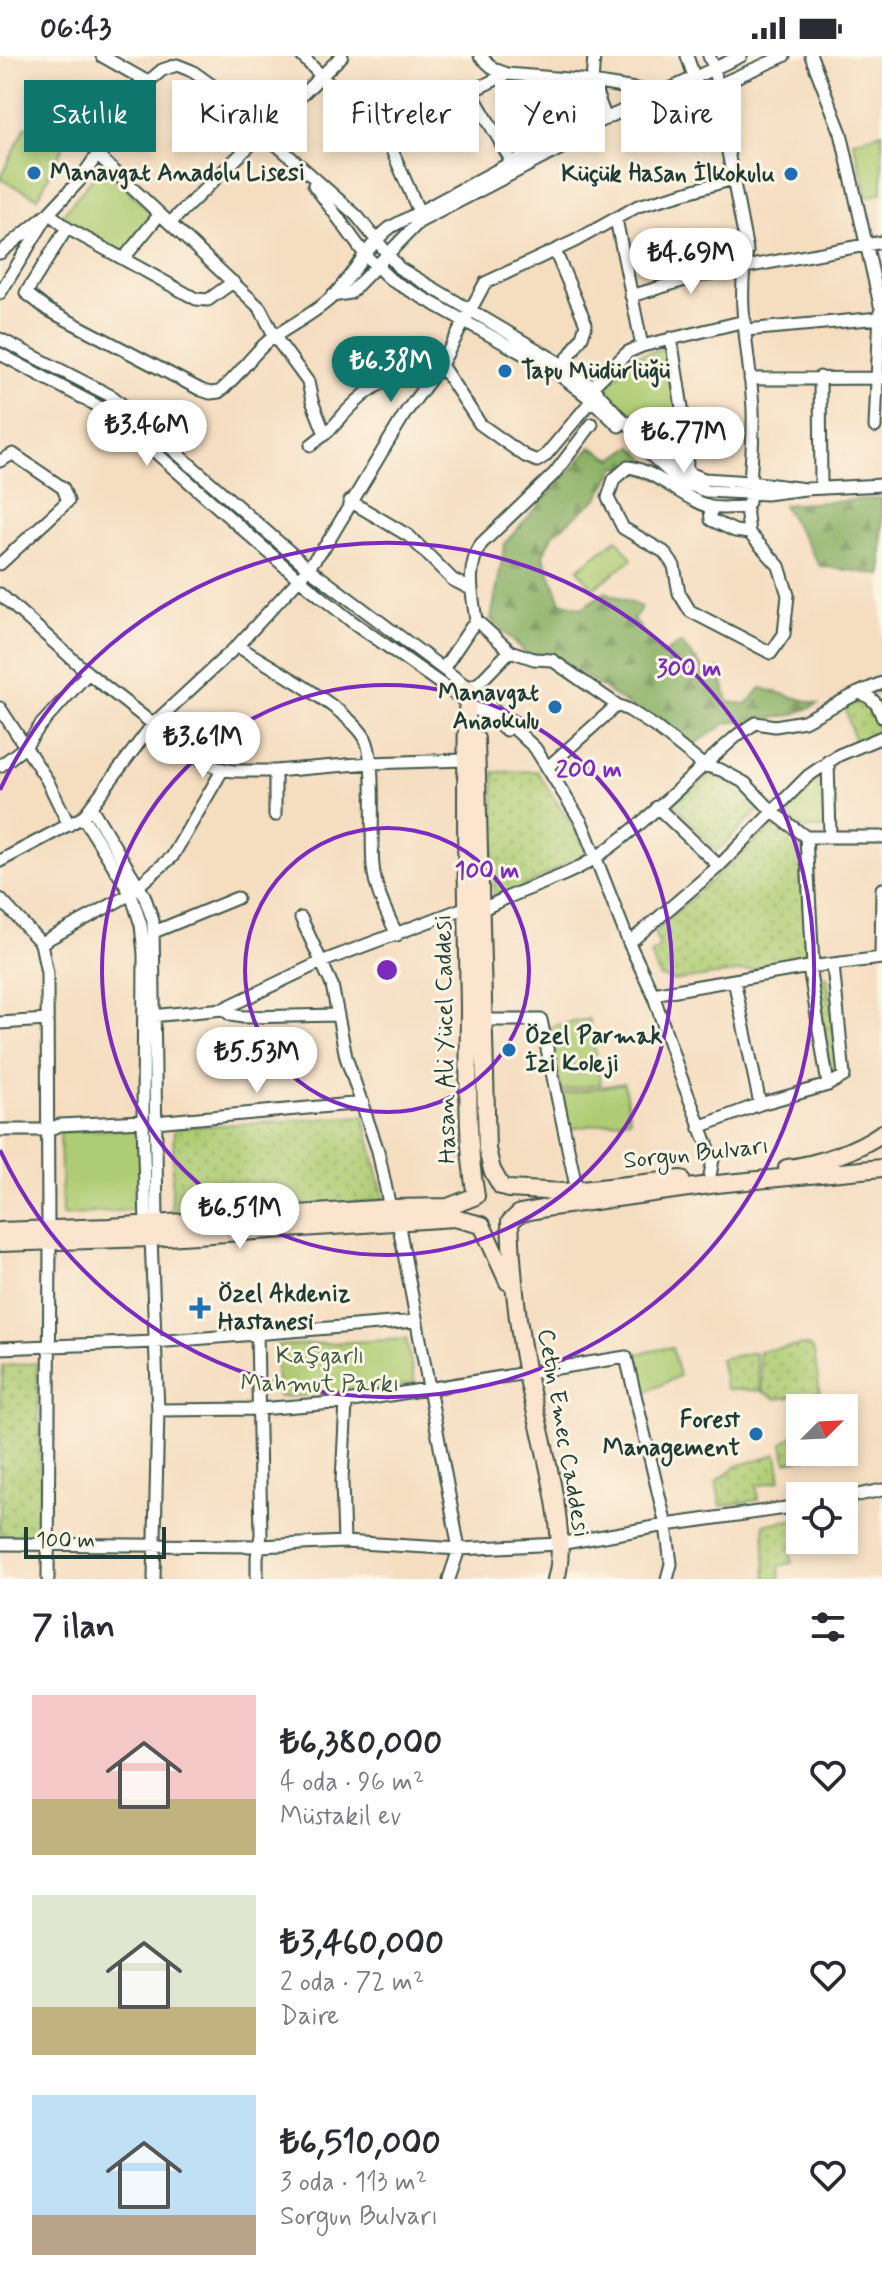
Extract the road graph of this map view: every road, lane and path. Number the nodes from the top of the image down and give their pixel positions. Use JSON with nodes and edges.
{"nodes":[{"id":1,"x":102,"y":56,"type":"edge"},
{"id":2,"x":302,"y":56,"type":"edge"},
{"id":3,"x":342,"y":56,"type":"edge"},
{"id":4,"x":480,"y":56,"type":"edge"},
{"id":5,"x":594,"y":56,"type":"edge"},
{"id":6,"x":687,"y":56,"type":"edge"},
{"id":7,"x":741,"y":56,"type":"edge"},
{"id":8,"x":784,"y":56,"type":"edge"},
{"id":9,"x":811,"y":56,"type":"edge"},
{"id":10,"x":712,"y":61,"type":"edge"},
{"id":11,"x":169,"y":62,"type":"edge"},
{"id":12,"x":507,"y":74,"type":"junction"},
{"id":13,"x":693,"y":77,"type":"junction"},
{"id":14,"x":322,"y":78,"type":"junction"},
{"id":15,"x":144,"y":80,"type":"edge"},
{"id":16,"x":150,"y":80,"type":"edge"},
{"id":17,"x":204,"y":80,"type":"edge"},
{"id":18,"x":571,"y":80,"type":"edge"},
{"id":19,"x":592,"y":80,"type":"edge"},
{"id":20,"x":687,"y":80,"type":"edge"},
{"id":21,"x":694,"y":80,"type":"edge"},
{"id":22,"x":730,"y":80,"type":"edge"},
{"id":23,"x":479,"y":86,"type":"edge"},
{"id":24,"x":307,"y":92,"type":"edge"},
{"id":25,"x":479,"y":105,"type":"edge"},
{"id":26,"x":621,"y":112,"type":"edge"},
{"id":27,"x":606,"y":119,"type":"joint"},
{"id":28,"x":621,"y":119,"type":"edge"},
{"id":29,"x":101,"y":152,"type":"edge"},
{"id":30,"x":243,"y":152,"type":"edge"},
{"id":31,"x":283,"y":152,"type":"edge"},
{"id":32,"x":285,"y":152,"type":"edge"},
{"id":33,"x":392,"y":152,"type":"edge"},
{"id":34,"x":728,"y":152,"type":"edge"},
{"id":35,"x":98,"y":156,"type":"junction"},
{"id":36,"x":512,"y":162,"type":"junction"},
{"id":37,"x":733,"y":179,"type":"junction"},
{"id":38,"x":419,"y":212,"type":"junction"},
{"id":39,"x":49,"y":213,"type":"junction"},
{"id":40,"x":160,"y":214,"type":"junction"},
{"id":41,"x":616,"y":219,"type":"junction"},
{"id":42,"x":170,"y":223,"type":"junction"},
{"id":43,"x":67,"y":228,"type":"junction"},
{"id":44,"x":377,"y":238,"type":"junction"},
{"id":45,"x":882,"y":242,"type":"edge"},
{"id":46,"x":869,"y":245,"type":"junction"},
{"id":47,"x":555,"y":251,"type":"junction"},
{"id":48,"x":0,"y":253,"type":"edge"},
{"id":49,"x":387,"y":255,"type":"junction"},
{"id":50,"x":366,"y":256,"type":"junction"},
{"id":51,"x":124,"y":258,"type":"junction"},
{"id":52,"x":377,"y":267,"type":"junction"},
{"id":53,"x":744,"y":267,"type":"junction"},
{"id":54,"x":233,"y":282,"type":"junction"},
{"id":55,"x":0,"y":293,"type":"edge"},
{"id":56,"x":332,"y":296,"type":"junction"},
{"id":57,"x":631,"y":296,"type":"junction"},
{"id":58,"x":881,"y":304,"type":"edge"},
{"id":59,"x":471,"y":311,"type":"junction"},
{"id":60,"x":880,"y":318,"type":"junction"},
{"id":61,"x":466,"y":323,"type":"junction"},
{"id":62,"x":746,"y":325,"type":"junction"},
{"id":63,"x":275,"y":337,"type":"junction"},
{"id":64,"x":671,"y":338,"type":"junction"},
{"id":65,"x":0,"y":339,"type":"edge"},
{"id":66,"x":642,"y":346,"type":"junction"},
{"id":67,"x":1,"y":357,"type":"edge"},
{"id":68,"x":441,"y":365,"type":"junction"},
{"id":69,"x":563,"y":365,"type":"junction"},
{"id":70,"x":432,"y":377,"type":"junction"},
{"id":71,"x":820,"y":377,"type":"junction"},
{"id":72,"x":880,"y":378,"type":"edge"},
{"id":73,"x":750,"y":379,"type":"junction"},
{"id":74,"x":592,"y":387,"type":"junction"},
{"id":75,"x":592,"y":400,"type":"junction"},
{"id":76,"x":592,"y":424,"type":"dead end"},
{"id":77,"x":875,"y":427,"type":"dead end"},
{"id":78,"x":325,"y":434,"type":"junction"},
{"id":79,"x":311,"y":445,"type":"dead end"},
{"id":80,"x":0,"y":461,"type":"edge"},
{"id":81,"x":687,"y":474,"type":"junction"},
{"id":82,"x":882,"y":485,"type":"edge"},
{"id":83,"x":750,"y":487,"type":"junction"},
{"id":84,"x":821,"y":488,"type":"junction"},
{"id":85,"x":350,"y":501,"type":"junction"},
{"id":86,"x":746,"y":507,"type":"junction"},
{"id":87,"x":710,"y":508,"type":"junction"},
{"id":88,"x":749,"y":533,"type":"junction"},
{"id":89,"x":0,"y":564,"type":"edge"},
{"id":90,"x":308,"y":568,"type":"junction"},
{"id":91,"x":299,"y":579,"type":"junction"},
{"id":92,"x":471,"y":589,"type":"junction"},
{"id":93,"x":0,"y":594,"type":"edge"},
{"id":94,"x":476,"y":620,"type":"junction"},
{"id":95,"x":237,"y":646,"type":"junction"},
{"id":96,"x":510,"y":651,"type":"junction"},
{"id":97,"x":443,"y":669,"type":"junction"},
{"id":98,"x":88,"y":673,"type":"junction"},
{"id":99,"x":882,"y":683,"type":"edge"},
{"id":100,"x":882,"y":692,"type":"edge"},
{"id":101,"x":858,"y":693,"type":"junction"},
{"id":102,"x":474,"y":696,"type":"junction"},
{"id":103,"x":617,"y":705,"type":"junction"},
{"id":104,"x":0,"y":708,"type":"edge"},
{"id":105,"x":880,"y":712,"type":"edge"},
{"id":106,"x":153,"y":724,"type":"junction"},
{"id":107,"x":882,"y":737,"type":"edge"},
{"id":108,"x":25,"y":747,"type":"junction"},
{"id":109,"x":465,"y":760,"type":"junction"},
{"id":110,"x":828,"y":761,"type":"junction"},
{"id":111,"x":370,"y":763,"type":"junction"},
{"id":112,"x":703,"y":765,"type":"junction"},
{"id":113,"x":0,"y":766,"type":"edge"},
{"id":114,"x":548,"y":767,"type":"junction"},
{"id":115,"x":223,"y":769,"type":"junction"},
{"id":116,"x":275,"y":771,"type":"junction"},
{"id":117,"x":91,"y":807,"type":"junction"},
{"id":118,"x":657,"y":807,"type":"junction"},
{"id":119,"x":774,"y":813,"type":"junction"},
{"id":120,"x":275,"y":815,"type":"dead end"},
{"id":121,"x":83,"y":817,"type":"junction"},
{"id":122,"x":69,"y":825,"type":"junction"},
{"id":123,"x":830,"y":836,"type":"junction"},
{"id":124,"x":806,"y":837,"type":"junction"},
{"id":125,"x":882,"y":837,"type":"edge"},
{"id":126,"x":596,"y":857,"type":"junction"},
{"id":127,"x":0,"y":861,"type":"edge"},
{"id":128,"x":719,"y":866,"type":"junction"},
{"id":129,"x":135,"y":889,"type":"junction"},
{"id":130,"x":882,"y":889,"type":"edge"},
{"id":131,"x":237,"y":898,"type":"dead end"},
{"id":132,"x":0,"y":899,"type":"edge"},
{"id":133,"x":474,"y":909,"type":"junction"},
{"id":134,"x":301,"y":918,"type":"dead end"},
{"id":135,"x":154,"y":932,"type":"junction"},
{"id":136,"x":397,"y":935,"type":"junction"},
{"id":137,"x":41,"y":943,"type":"junction"},
{"id":138,"x":629,"y":943,"type":"junction"},
{"id":139,"x":882,"y":958,"type":"edge"},
{"id":140,"x":321,"y":962,"type":"junction"},
{"id":141,"x":833,"y":965,"type":"junction"},
{"id":142,"x":811,"y":966,"type":"junction"},
{"id":143,"x":734,"y":980,"type":"junction"},
{"id":144,"x":653,"y":994,"type":"junction"},
{"id":145,"x":223,"y":1009,"type":"junction"},
{"id":146,"x":338,"y":1015,"type":"junction"},
{"id":147,"x":156,"y":1016,"type":"junction"},
{"id":148,"x":142,"y":1017,"type":"junction"},
{"id":149,"x":47,"y":1020,"type":"junction"},
{"id":150,"x":482,"y":1020,"type":"junction"},
{"id":151,"x":0,"y":1023,"type":"edge"},
{"id":152,"x":828,"y":1085,"type":"junction"},
{"id":153,"x":363,"y":1103,"type":"junction"},
{"id":154,"x":760,"y":1104,"type":"junction"},
{"id":155,"x":149,"y":1121,"type":"junction"},
{"id":156,"x":699,"y":1127,"type":"junction"},
{"id":157,"x":0,"y":1130,"type":"edge"},
{"id":158,"x":47,"y":1130,"type":"junction"},
{"id":159,"x":882,"y":1133,"type":"edge"},
{"id":160,"x":882,"y":1168,"type":"edge"},
{"id":161,"x":851,"y":1171,"type":"junction"},
{"id":162,"x":882,"y":1175,"type":"edge"},
{"id":163,"x":710,"y":1176,"type":"junction"},
{"id":164,"x":504,"y":1187,"type":"junction"},
{"id":165,"x":577,"y":1191,"type":"junction"},
{"id":166,"x":476,"y":1196,"type":"junction"},
{"id":167,"x":394,"y":1214,"type":"junction"},
{"id":168,"x":510,"y":1222,"type":"junction"},
{"id":169,"x":482,"y":1225,"type":"junction"},
{"id":170,"x":151,"y":1228,"type":"junction"},
{"id":171,"x":0,"y":1231,"type":"edge"},
{"id":172,"x":49,"y":1234,"type":"junction"},
{"id":173,"x":0,"y":1243,"type":"edge"},
{"id":174,"x":514,"y":1296,"type":"junction"},
{"id":175,"x":416,"y":1321,"type":"junction"},
{"id":176,"x":257,"y":1332,"type":"junction"},
{"id":177,"x":155,"y":1342,"type":"junction"},
{"id":178,"x":48,"y":1344,"type":"junction"},
{"id":179,"x":0,"y":1348,"type":"edge"},
{"id":180,"x":527,"y":1372,"type":"junction"},
{"id":181,"x":429,"y":1389,"type":"junction"},
{"id":182,"x":346,"y":1402,"type":"junction"},
{"id":183,"x":259,"y":1409,"type":"junction"},
{"id":184,"x":158,"y":1410,"type":"junction"},
{"id":185,"x":882,"y":1490,"type":"edge"},
{"id":186,"x":858,"y":1495,"type":"edge"},
{"id":187,"x":786,"y":1508,"type":"edge"},
{"id":188,"x":666,"y":1525,"type":"junction"},
{"id":189,"x":344,"y":1542,"type":"junction"},
{"id":190,"x":0,"y":1544,"type":"edge"},
{"id":191,"x":48,"y":1544,"type":"junction"},
{"id":192,"x":559,"y":1544,"type":"junction"},
{"id":193,"x":154,"y":1545,"type":"junction"},
{"id":194,"x":259,"y":1546,"type":"junction"},
{"id":195,"x":459,"y":1549,"type":"junction"},
{"id":196,"x":48,"y":1579,"type":"edge"},
{"id":197,"x":154,"y":1579,"type":"edge"},
{"id":198,"x":257,"y":1579,"type":"edge"},
{"id":199,"x":449,"y":1579,"type":"edge"},
{"id":200,"x":556,"y":1579,"type":"edge"},
{"id":201,"x":667,"y":1579,"type":"edge"}],
"edges":[{"from":1,"to":15,"type":"street"},
{"from":2,"to":14,"type":"street"},
{"from":3,"to":14,"type":"street"},
{"from":4,"to":12,"type":"street"},
{"from":5,"to":19,"type":"street"},
{"from":6,"to":13,"type":"street"},
{"from":7,"to":10,"type":"street"},
{"from":8,"to":22,"type":"street"},
{"from":9,"to":46,"type":"street"},
{"from":10,"to":13,"type":"street"},
{"from":11,"to":16,"type":"street"},
{"from":11,"to":17,"type":"street"},
{"from":12,"to":18,"type":"street"},
{"from":12,"to":23,"type":"street"},
{"from":13,"to":20,"type":"street"},
{"from":13,"to":21,"type":"street"},
{"from":14,"to":24,"type":"street"},
{"from":25,"to":36,"type":"street"},
{"from":26,"to":27,"type":"street"},
{"from":27,"to":36,"type":"street"},
{"from":28,"to":49,"type":"street"},
{"from":29,"to":35,"type":"street"},
{"from":30,"to":42,"type":"street"},
{"from":31,"to":50,"type":"street"},
{"from":32,"to":44,"type":"street"},
{"from":33,"to":38,"type":"street"},
{"from":34,"to":37,"type":"street"},
{"from":35,"to":39,"type":"street"},
{"from":35,"to":40,"type":"street"},
{"from":36,"to":38,"type":"street"},
{"from":37,"to":41,"type":"street"},
{"from":37,"to":53,"type":"street"},
{"from":38,"to":44,"type":"street"},
{"from":39,"to":43,"type":"street"},
{"from":39,"to":48,"type":"street"},
{"from":39,"to":55,"type":"street"},
{"from":40,"to":42,"type":"street"},
{"from":40,"to":51,"type":"street"},
{"from":41,"to":47,"type":"street"},
{"from":41,"to":57,"type":"street"},
{"from":42,"to":54,"type":"street"},
{"from":43,"to":51,"type":"street"},
{"from":43,"to":63,"type":"street"},
{"from":44,"to":49,"type":"street"},
{"from":44,"to":50,"type":"street"},
{"from":45,"to":46,"type":"street"},
{"from":46,"to":53,"type":"street"},
{"from":46,"to":58,"type":"street"},
{"from":47,"to":59,"type":"street"},
{"from":47,"to":69,"type":"street"},
{"from":49,"to":52,"type":"street"},
{"from":49,"to":59,"type":"street"},
{"from":50,"to":52,"type":"street"},
{"from":50,"to":56,"type":"street"},
{"from":51,"to":54,"type":"street"},
{"from":52,"to":56,"type":"street"},
{"from":52,"to":61,"type":"street"},
{"from":53,"to":57,"type":"street"},
{"from":53,"to":62,"type":"street"},
{"from":54,"to":63,"type":"street"},
{"from":56,"to":63,"type":"street"},
{"from":57,"to":66,"type":"street"},
{"from":58,"to":60,"type":"street"},
{"from":59,"to":61,"type":"street"},
{"from":59,"to":69,"type":"street"},
{"from":60,"to":62,"type":"street"},
{"from":60,"to":72,"type":"street"},
{"from":61,"to":68,"type":"street"},
{"from":61,"to":75,"type":"street"},
{"from":62,"to":64,"type":"street"},
{"from":62,"to":73,"type":"street"},
{"from":63,"to":78,"type":"street"},
{"from":64,"to":66,"type":"street"},
{"from":64,"to":81,"type":"street"},
{"from":65,"to":90,"type":"street"},
{"from":66,"to":74,"type":"street"},
{"from":67,"to":91,"type":"street"},
{"from":68,"to":70,"type":"street"},
{"from":68,"to":75,"type":"street"},
{"from":69,"to":74,"type":"street"},
{"from":70,"to":78,"type":"street"},
{"from":70,"to":85,"type":"street"},
{"from":71,"to":72,"type":"street"},
{"from":71,"to":73,"type":"street"},
{"from":71,"to":84,"type":"street"},
{"from":72,"to":77,"type":"street"},
{"from":73,"to":83,"type":"street"},
{"from":74,"to":81,"type":"street"},
{"from":75,"to":83,"type":"street"},
{"from":76,"to":92,"type":"street"},
{"from":78,"to":79,"type":"street"},
{"from":80,"to":89,"type":"street"},
{"from":81,"to":83,"type":"street"},
{"from":82,"to":84,"type":"street"},
{"from":83,"to":84,"type":"street"},
{"from":83,"to":86,"type":"street"},
{"from":85,"to":90,"type":"street"},
{"from":85,"to":92,"type":"street"},
{"from":86,"to":87,"type":"street"},
{"from":86,"to":88,"type":"street"},
{"from":87,"to":88,"type":"street"},
{"from":87,"to":88,"type":"street"},
{"from":90,"to":91,"type":"street"},
{"from":90,"to":97,"type":"street"},
{"from":91,"to":95,"type":"street"},
{"from":91,"to":102,"type":"street"},
{"from":92,"to":94,"type":"street"},
{"from":93,"to":98,"type":"street"},
{"from":94,"to":96,"type":"street"},
{"from":94,"to":97,"type":"street"},
{"from":95,"to":106,"type":"street"},
{"from":95,"to":111,"type":"street"},
{"from":96,"to":102,"type":"street"},
{"from":96,"to":103,"type":"street"},
{"from":97,"to":102,"type":"street"},
{"from":98,"to":106,"type":"street"},
{"from":98,"to":108,"type":"street"},
{"from":99,"to":101,"type":"street"},
{"from":100,"to":105,"type":"street"},
{"from":101,"to":105,"type":"street"},
{"from":101,"to":112,"type":"street"},
{"from":102,"to":109,"type":"main road","name":"Hasan Ali Yücel Caddesi"},
{"from":102,"to":114,"type":"street"},
{"from":102,"to":133,"type":"main road","name":"Hasan Ali Yücel Caddesi"},
{"from":103,"to":112,"type":"street"},
{"from":103,"to":114,"type":"street"},
{"from":104,"to":108,"type":"street"},
{"from":106,"to":115,"type":"street"},
{"from":106,"to":117,"type":"street"},
{"from":107,"to":110,"type":"street"},
{"from":108,"to":113,"type":"street"},
{"from":108,"to":122,"type":"street"},
{"from":109,"to":111,"type":"street"},
{"from":109,"to":133,"type":"main road","name":"Hasan Ali Yücel Caddesi"},
{"from":110,"to":119,"type":"street"},
{"from":110,"to":123,"type":"street"},
{"from":111,"to":116,"type":"street"},
{"from":111,"to":136,"type":"street"},
{"from":112,"to":118,"type":"street"},
{"from":112,"to":119,"type":"street"},
{"from":114,"to":126,"type":"street"},
{"from":115,"to":116,"type":"street"},
{"from":115,"to":129,"type":"street"},
{"from":116,"to":120,"type":"street"},
{"from":117,"to":121,"type":"street"},
{"from":117,"to":129,"type":"street"},
{"from":118,"to":126,"type":"street"},
{"from":118,"to":128,"type":"street"},
{"from":119,"to":124,"type":"street"},
{"from":119,"to":128,"type":"street"},
{"from":121,"to":122,"type":"street"},
{"from":121,"to":129,"type":"street"},
{"from":122,"to":127,"type":"street"},
{"from":123,"to":124,"type":"street"},
{"from":123,"to":125,"type":"street"},
{"from":124,"to":142,"type":"street"},
{"from":126,"to":133,"type":"street"},
{"from":126,"to":138,"type":"street"},
{"from":128,"to":138,"type":"street"},
{"from":129,"to":135,"type":"street"},
{"from":129,"to":137,"type":"street"},
{"from":129,"to":148,"type":"street"},
{"from":130,"to":139,"type":"street"},
{"from":131,"to":135,"type":"street"},
{"from":132,"to":137,"type":"street"},
{"from":133,"to":136,"type":"street"},
{"from":133,"to":150,"type":"main road","name":"Hasan Ali Yücel Caddesi"},
{"from":133,"to":166,"type":"main road","name":"Hasan Ali Yücel Caddesi"},
{"from":134,"to":140,"type":"street"},
{"from":135,"to":147,"type":"street"},
{"from":136,"to":140,"type":"street"},
{"from":137,"to":149,"type":"street"},
{"from":138,"to":144,"type":"street"},
{"from":139,"to":141,"type":"street"},
{"from":140,"to":145,"type":"street"},
{"from":140,"to":146,"type":"street"},
{"from":141,"to":142,"type":"street"},
{"from":141,"to":152,"type":"street"},
{"from":142,"to":143,"type":"street"},
{"from":142,"to":152,"type":"street"},
{"from":143,"to":144,"type":"street"},
{"from":143,"to":154,"type":"street"},
{"from":144,"to":156,"type":"street"},
{"from":145,"to":146,"type":"street"},
{"from":145,"to":147,"type":"street"},
{"from":146,"to":153,"type":"street"},
{"from":147,"to":148,"type":"street"},
{"from":147,"to":155,"type":"street"},
{"from":148,"to":155,"type":"street"},
{"from":149,"to":151,"type":"street"},
{"from":149,"to":158,"type":"street"},
{"from":150,"to":164,"type":"main road","name":"Hasan Ali Yücel Caddesi"},
{"from":150,"to":165,"type":"street"},
{"from":152,"to":154,"type":"street"},
{"from":153,"to":155,"type":"street"},
{"from":153,"to":167,"type":"street"},
{"from":154,"to":156,"type":"street"},
{"from":155,"to":158,"type":"street"},
{"from":155,"to":170,"type":"street"},
{"from":156,"to":163,"type":"street"},
{"from":157,"to":158,"type":"street"},
{"from":158,"to":172,"type":"street"},
{"from":159,"to":163,"type":"main road","name":"Sorgun Bulvarı"},
{"from":160,"to":161,"type":"main road","name":"Sorgun Bulvarı"},
{"from":161,"to":162,"type":"street","name":"Sorgun Bulvarı"},
{"from":161,"to":168,"type":"main road","name":"Sorgun Bulvarı"},
{"from":163,"to":165,"type":"main road","name":"Sorgun Bulvarı"},
{"from":164,"to":165,"type":"main road","name":"Sorgun Bulvarı"},
{"from":164,"to":166,"type":"main road"},
{"from":164,"to":168,"type":"main road"},
{"from":166,"to":167,"type":"main road"},
{"from":166,"to":169,"type":"main road"},
{"from":167,"to":169,"type":"main road"},
{"from":167,"to":170,"type":"main road"},
{"from":167,"to":175,"type":"street"},
{"from":168,"to":169,"type":"main road"},
{"from":168,"to":174,"type":"main road"},
{"from":169,"to":174,"type":"main road"},
{"from":170,"to":172,"type":"main road"},
{"from":170,"to":177,"type":"street"},
{"from":171,"to":172,"type":"main road"},
{"from":172,"to":173,"type":"main road"},
{"from":172,"to":178,"type":"street"},
{"from":174,"to":180,"type":"main road","name":"Cetin Emec Caddesi"},
{"from":175,"to":176,"type":"street"},
{"from":175,"to":181,"type":"street"},
{"from":176,"to":177,"type":"street"},
{"from":176,"to":183,"type":"street"},
{"from":177,"to":178,"type":"street"},
{"from":177,"to":184,"type":"street"},
{"from":178,"to":179,"type":"street"},
{"from":178,"to":191,"type":"street"},
{"from":180,"to":181,"type":"street"},
{"from":180,"to":188,"type":"street"},
{"from":180,"to":192,"type":"main road","name":"Cetin Emec Caddesi"},
{"from":181,"to":182,"type":"street"},
{"from":181,"to":195,"type":"street"},
{"from":182,"to":183,"type":"street"},
{"from":182,"to":189,"type":"street"},
{"from":183,"to":184,"type":"street"},
{"from":183,"to":194,"type":"street"},
{"from":184,"to":193,"type":"street"},
{"from":185,"to":186,"type":"street"},
{"from":187,"to":188,"type":"street"},
{"from":188,"to":192,"type":"street"},
{"from":188,"to":201,"type":"street"},
{"from":189,"to":194,"type":"street"},
{"from":189,"to":195,"type":"street"},
{"from":190,"to":191,"type":"street"},
{"from":191,"to":193,"type":"street"},
{"from":191,"to":196,"type":"street"},
{"from":192,"to":195,"type":"street"},
{"from":192,"to":200,"type":"main road","name":"Cetin Emec Caddesi"},
{"from":193,"to":194,"type":"street"},
{"from":193,"to":197,"type":"street"},
{"from":194,"to":198,"type":"street"},
{"from":195,"to":199,"type":"street"}]}
